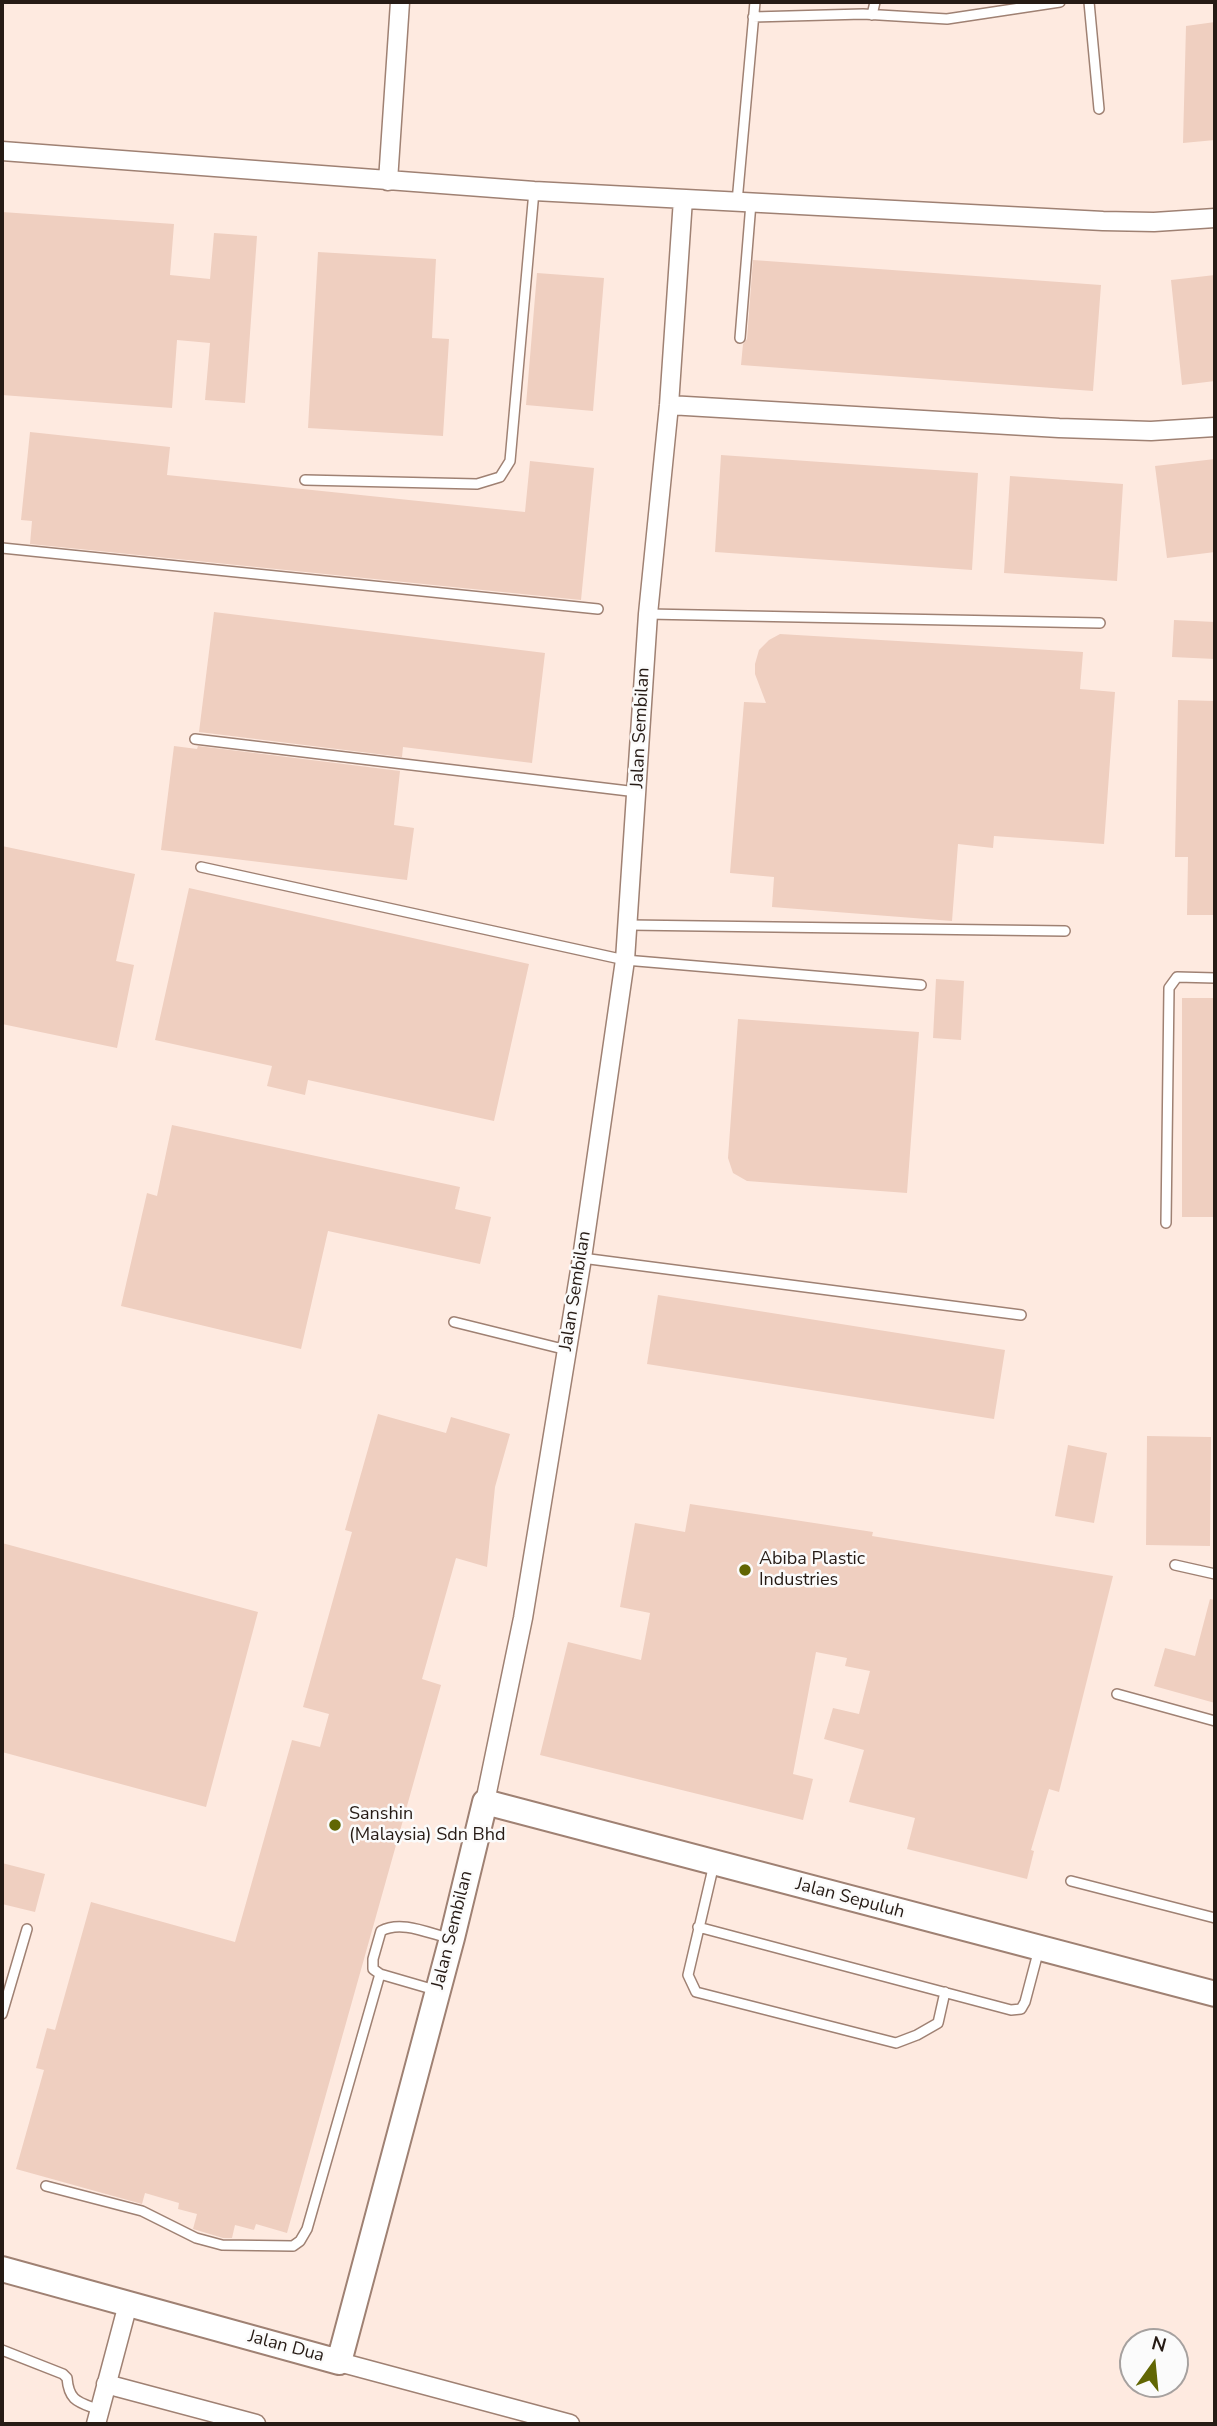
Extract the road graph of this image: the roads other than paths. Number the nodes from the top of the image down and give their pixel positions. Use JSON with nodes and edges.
{"nodes":[{"id":1,"x":400,"y":2,"type":"edge"},
{"id":2,"x":755,"y":2,"type":"edge"},
{"id":3,"x":875,"y":2,"type":"edge"},
{"id":4,"x":1060,"y":2,"type":"edge"},
{"id":5,"x":1089,"y":2,"type":"edge"},
{"id":6,"x":1002,"y":6,"type":"edge"},
{"id":7,"x":872,"y":15,"type":"junction"},
{"id":8,"x":753,"y":17,"type":"junction"},
{"id":9,"x":1099,"y":109,"type":"dead end"},
{"id":10,"x":2,"y":151,"type":"edge"},
{"id":11,"x":388,"y":181,"type":"junction"},
{"id":12,"x":534,"y":191,"type":"junction"},
{"id":13,"x":683,"y":199,"type":"junction"},
{"id":14,"x":744,"y":202,"type":"junction"},
{"id":15,"x":1215,"y":218,"type":"edge"},
{"id":16,"x":740,"y":338,"type":"dead end"},
{"id":17,"x":669,"y":405,"type":"junction"},
{"id":18,"x":1215,"y":427,"type":"edge"},
{"id":19,"x":305,"y":480,"type":"dead end"},
{"id":20,"x":2,"y":548,"type":"edge"},
{"id":21,"x":598,"y":609,"type":"dead end"},
{"id":22,"x":648,"y":614,"type":"junction"},
{"id":23,"x":1100,"y":623,"type":"dead end"},
{"id":24,"x":195,"y":739,"type":"dead end"},
{"id":25,"x":637,"y":792,"type":"junction"},
{"id":26,"x":201,"y":867,"type":"dead end"},
{"id":27,"x":629,"y":925,"type":"junction"},
{"id":28,"x":1065,"y":931,"type":"dead end"},
{"id":29,"x":625,"y":960,"type":"junction"},
{"id":30,"x":1215,"y":978,"type":"edge"},
{"id":31,"x":921,"y":985,"type":"dead end"},
{"id":32,"x":1166,"y":1223,"type":"dead end"},
{"id":33,"x":582,"y":1258,"type":"junction"},
{"id":34,"x":1021,"y":1315,"type":"dead end"},
{"id":35,"x":454,"y":1322,"type":"dead end"},
{"id":36,"x":567,"y":1350,"type":"junction"},
{"id":37,"x":1175,"y":1565,"type":"dead end"},
{"id":38,"x":1215,"y":1574,"type":"edge"},
{"id":39,"x":1117,"y":1694,"type":"dead end"},
{"id":40,"x":1215,"y":1721,"type":"edge"},
{"id":41,"x":485,"y":1802,"type":"junction"},
{"id":42,"x":715,"y":1863,"type":"junction"},
{"id":43,"x":1071,"y":1881,"type":"dead end"},
{"id":44,"x":1215,"y":1919,"type":"edge"},
{"id":45,"x":698,"y":1927,"type":"junction"},
{"id":46,"x":27,"y":1929,"type":"dead end"},
{"id":47,"x":452,"y":1938,"type":"junction"},
{"id":48,"x":1039,"y":1948,"type":"junction"},
{"id":49,"x":380,"y":1974,"type":"junction"},
{"id":50,"x":438,"y":1990,"type":"junction"},
{"id":51,"x":945,"y":1992,"type":"junction"},
{"id":52,"x":1215,"y":1994,"type":"edge"},
{"id":53,"x":2,"y":2014,"type":"edge"},
{"id":54,"x":46,"y":2186,"type":"dead end"},
{"id":55,"x":2,"y":2269,"type":"edge"},
{"id":56,"x":128,"y":2304,"type":"junction"},
{"id":57,"x":2,"y":2350,"type":"edge"},
{"id":58,"x":339,"y":2362,"type":"junction"},
{"id":59,"x":106,"y":2384,"type":"junction"},
{"id":60,"x":98,"y":2417,"type":"edge"},
{"id":61,"x":256,"y":2424,"type":"edge"},
{"id":62,"x":570,"y":2424,"type":"edge"}],
"edges":[{"from":1,"to":11,"type":"street"},
{"from":2,"to":8,"type":"lane"},
{"from":3,"to":7,"type":"lane"},
{"from":4,"to":6,"type":"lane"},
{"from":5,"to":9,"type":"lane"},
{"from":6,"to":7,"type":"lane"},
{"from":7,"to":8,"type":"lane"},
{"from":8,"to":14,"type":"lane"},
{"from":10,"to":11,"type":"street"},
{"from":11,"to":12,"type":"street"},
{"from":12,"to":13,"type":"street"},
{"from":12,"to":19,"type":"lane"},
{"from":13,"to":14,"type":"street"},
{"from":13,"to":17,"type":"street","name":"Jalan Sembilan"},
{"from":14,"to":15,"type":"street"},
{"from":14,"to":16,"type":"lane"},
{"from":17,"to":18,"type":"street"},
{"from":17,"to":22,"type":"street","name":"Jalan Sembilan"},
{"from":20,"to":21,"type":"lane"},
{"from":22,"to":23,"type":"lane"},
{"from":22,"to":25,"type":"street","name":"Jalan Sembilan"},
{"from":24,"to":25,"type":"lane"},
{"from":25,"to":27,"type":"street","name":"Jalan Sembilan"},
{"from":26,"to":29,"type":"lane"},
{"from":27,"to":28,"type":"lane"},
{"from":27,"to":29,"type":"street","name":"Jalan Sembilan"},
{"from":29,"to":31,"type":"lane"},
{"from":29,"to":33,"type":"street","name":"Jalan Sembilan"},
{"from":30,"to":32,"type":"lane"},
{"from":33,"to":34,"type":"lane"},
{"from":33,"to":36,"type":"street","name":"Jalan Sembilan"},
{"from":35,"to":36,"type":"lane"},
{"from":36,"to":41,"type":"street","name":"Jalan Sembilan"},
{"from":37,"to":38,"type":"lane"},
{"from":39,"to":40,"type":"lane"},
{"from":41,"to":42,"type":"main road","name":"Jalan Sepuluh"},
{"from":41,"to":47,"type":"main road","name":"Jalan Sembilan"},
{"from":42,"to":45,"type":"lane"},
{"from":42,"to":48,"type":"main road","name":"Jalan Sepuluh"},
{"from":43,"to":44,"type":"lane"},
{"from":45,"to":51,"type":"lane"},
{"from":45,"to":51,"type":"lane"},
{"from":46,"to":53,"type":"lane"},
{"from":47,"to":49,"type":"lane"},
{"from":47,"to":50,"type":"main road","name":"Jalan Sembilan"},
{"from":48,"to":51,"type":"lane"},
{"from":48,"to":52,"type":"main road","name":"Jalan Sepuluh"},
{"from":49,"to":50,"type":"lane"},
{"from":49,"to":54,"type":"lane"},
{"from":50,"to":58,"type":"main road","name":"Jalan Sembilan"},
{"from":55,"to":56,"type":"main road","name":"Jalan Dua"},
{"from":56,"to":58,"type":"main road","name":"Jalan Dua"},
{"from":56,"to":59,"type":"street"},
{"from":57,"to":60,"type":"lane"},
{"from":58,"to":62,"type":"street","name":"Jalan Dua"},
{"from":59,"to":60,"type":"street"},
{"from":59,"to":61,"type":"street"}]}
